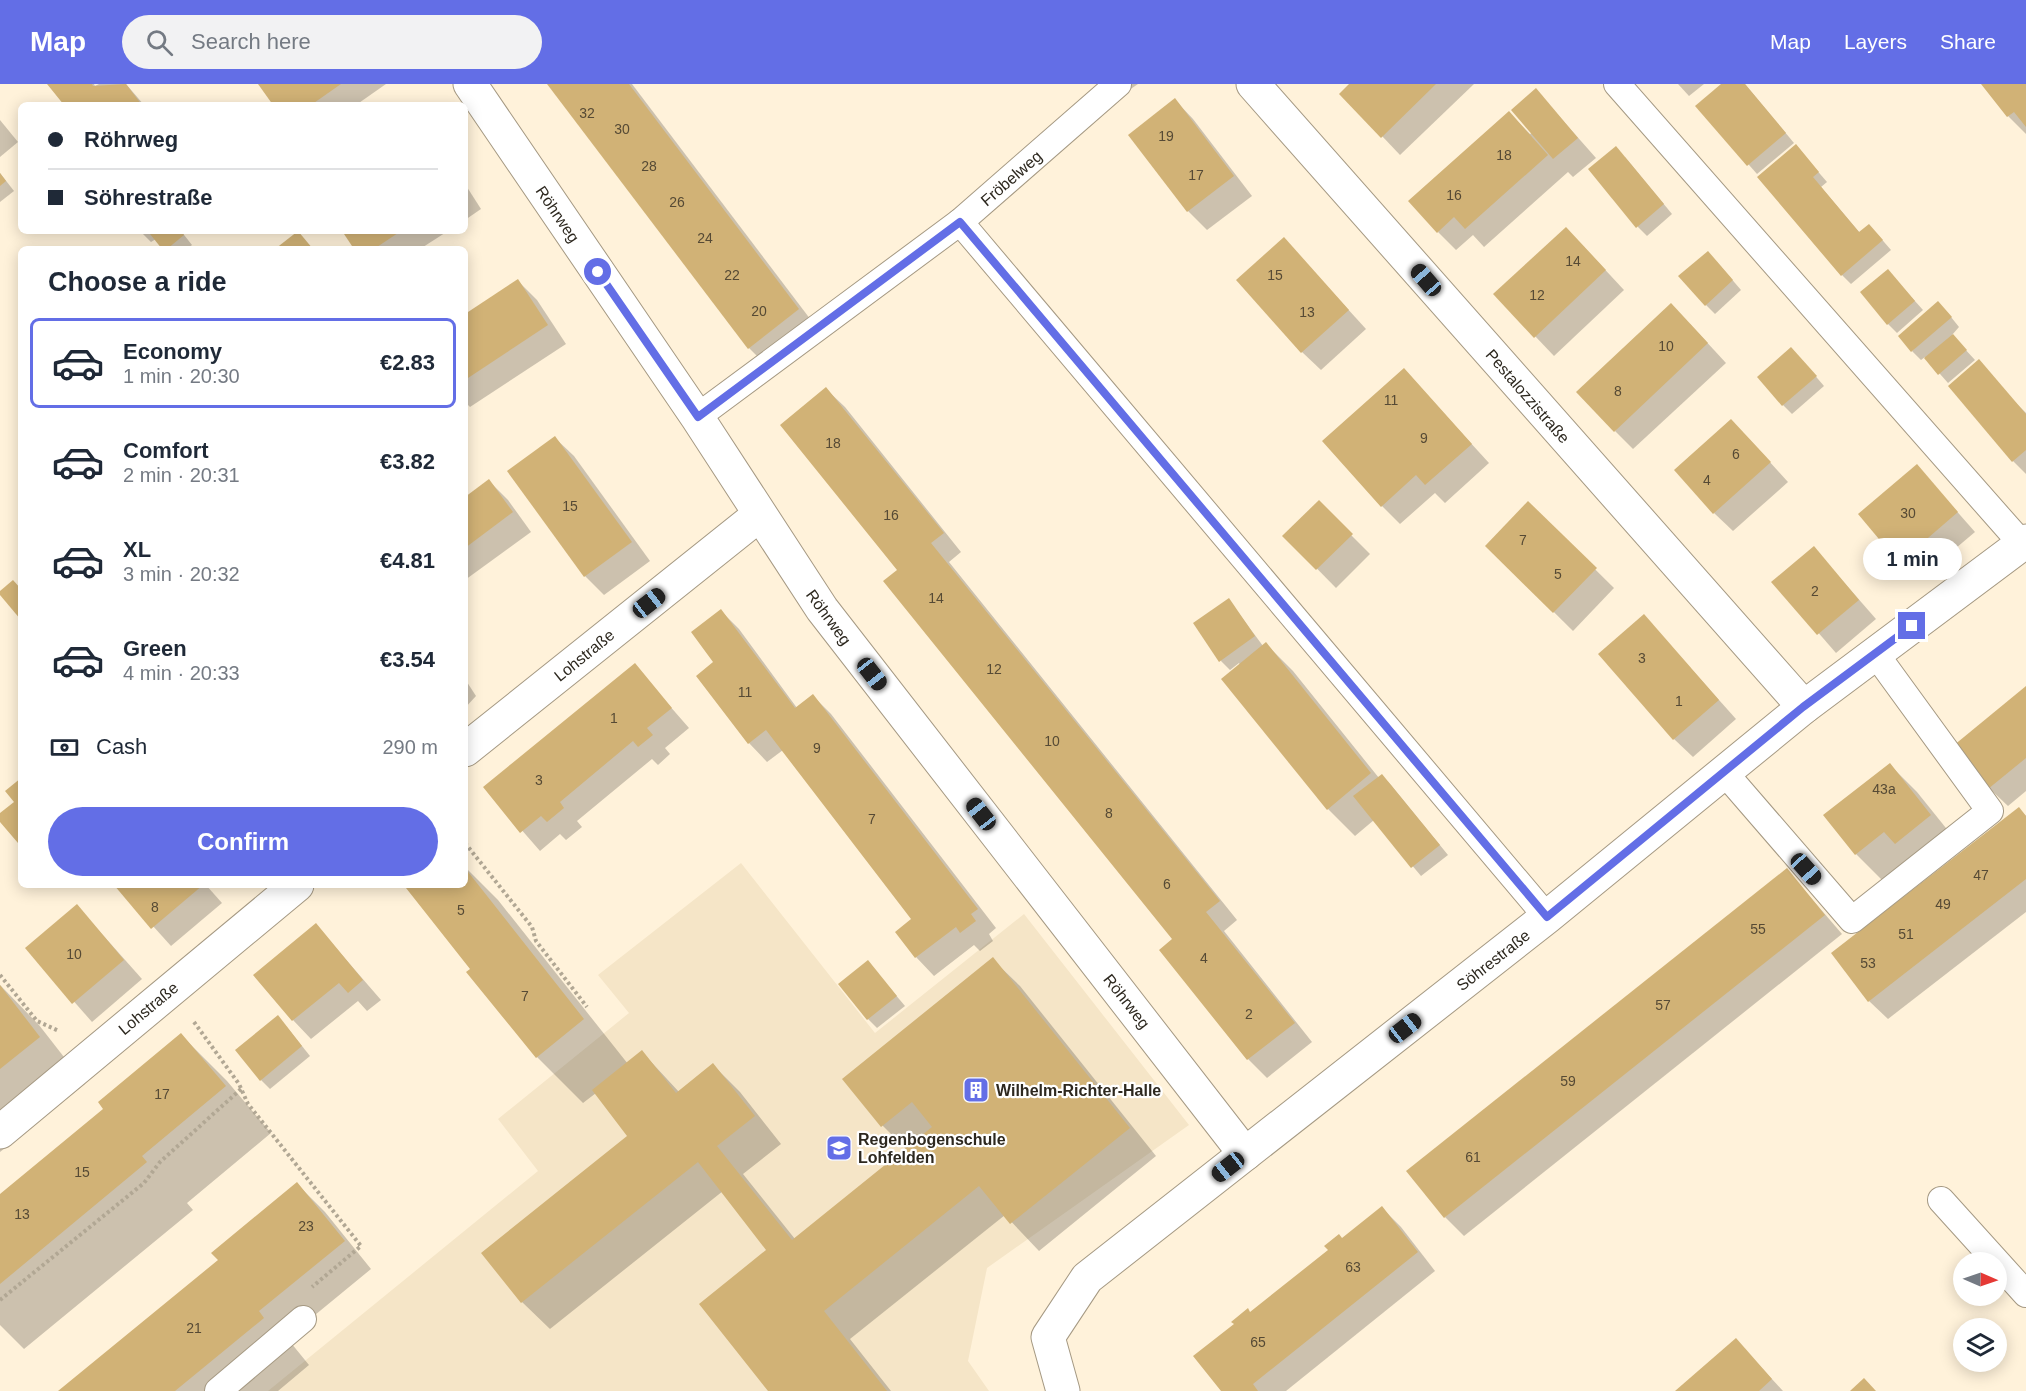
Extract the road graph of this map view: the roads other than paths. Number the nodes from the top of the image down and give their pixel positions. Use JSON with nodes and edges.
{"nodes":[{"id":1,"x":470,"y":84,"type":"edge"},
{"id":2,"x":1118,"y":84,"type":"edge"},
{"id":3,"x":1253,"y":84,"type":"edge"},
{"id":4,"x":1617,"y":84,"type":"edge"},
{"id":5,"x":960,"y":222,"type":"junction"},
{"id":6,"x":698,"y":417,"type":"junction"},
{"id":7,"x":759,"y":515,"type":"junction"},
{"id":8,"x":2024,"y":542,"type":"edge"},
{"id":9,"x":1875,"y":653,"type":"junction"},
{"id":10,"x":1803,"y":707,"type":"junction"},
{"id":11,"x":468,"y":748,"type":"edge"},
{"id":12,"x":1724,"y":772,"type":"junction"},
{"id":13,"x":293,"y":888,"type":"edge"},
{"id":14,"x":1547,"y":917,"type":"junction"},
{"id":15,"x":0,"y":1131,"type":"edge"},
{"id":16,"x":1245,"y":1154,"type":"junction"},
{"id":17,"x":1941,"y":1200,"type":"dead end"},
{"id":18,"x":2026,"y":1294,"type":"edge"},
{"id":19,"x":303,"y":1319,"type":"road end"},
{"id":20,"x":218,"y":1391,"type":"edge"},
{"id":21,"x":1064,"y":1391,"type":"edge"}],
"edges":[{"from":1,"to":6,"type":"street","name":"Röhrweg"},
{"from":2,"to":5,"type":"lane","name":"Fröbelweg"},
{"from":3,"to":10,"type":"street","name":"Pestalozzistraße"},
{"from":4,"to":8,"type":"lane"},
{"from":5,"to":6,"type":"lane","name":"Fröbelweg"},
{"from":5,"to":14,"type":"lane"},
{"from":6,"to":7,"type":"street","name":"Röhrweg"},
{"from":7,"to":11,"type":"street","name":"Lohstraße"},
{"from":7,"to":16,"type":"street","name":"Röhrweg"},
{"from":8,"to":9,"type":"street","name":"Söhrestraße"},
{"from":9,"to":10,"type":"street","name":"Söhrestraße"},
{"from":9,"to":12,"type":"lane"},
{"from":10,"to":12,"type":"street","name":"Söhrestraße"},
{"from":12,"to":14,"type":"street","name":"Söhrestraße"},
{"from":13,"to":15,"type":"street","name":"Lohstraße"},
{"from":14,"to":16,"type":"street","name":"Söhrestraße"},
{"from":16,"to":21,"type":"street","name":"Söhrestraße"},
{"from":17,"to":18,"type":"lane"},
{"from":19,"to":20,"type":"lane"}]}
